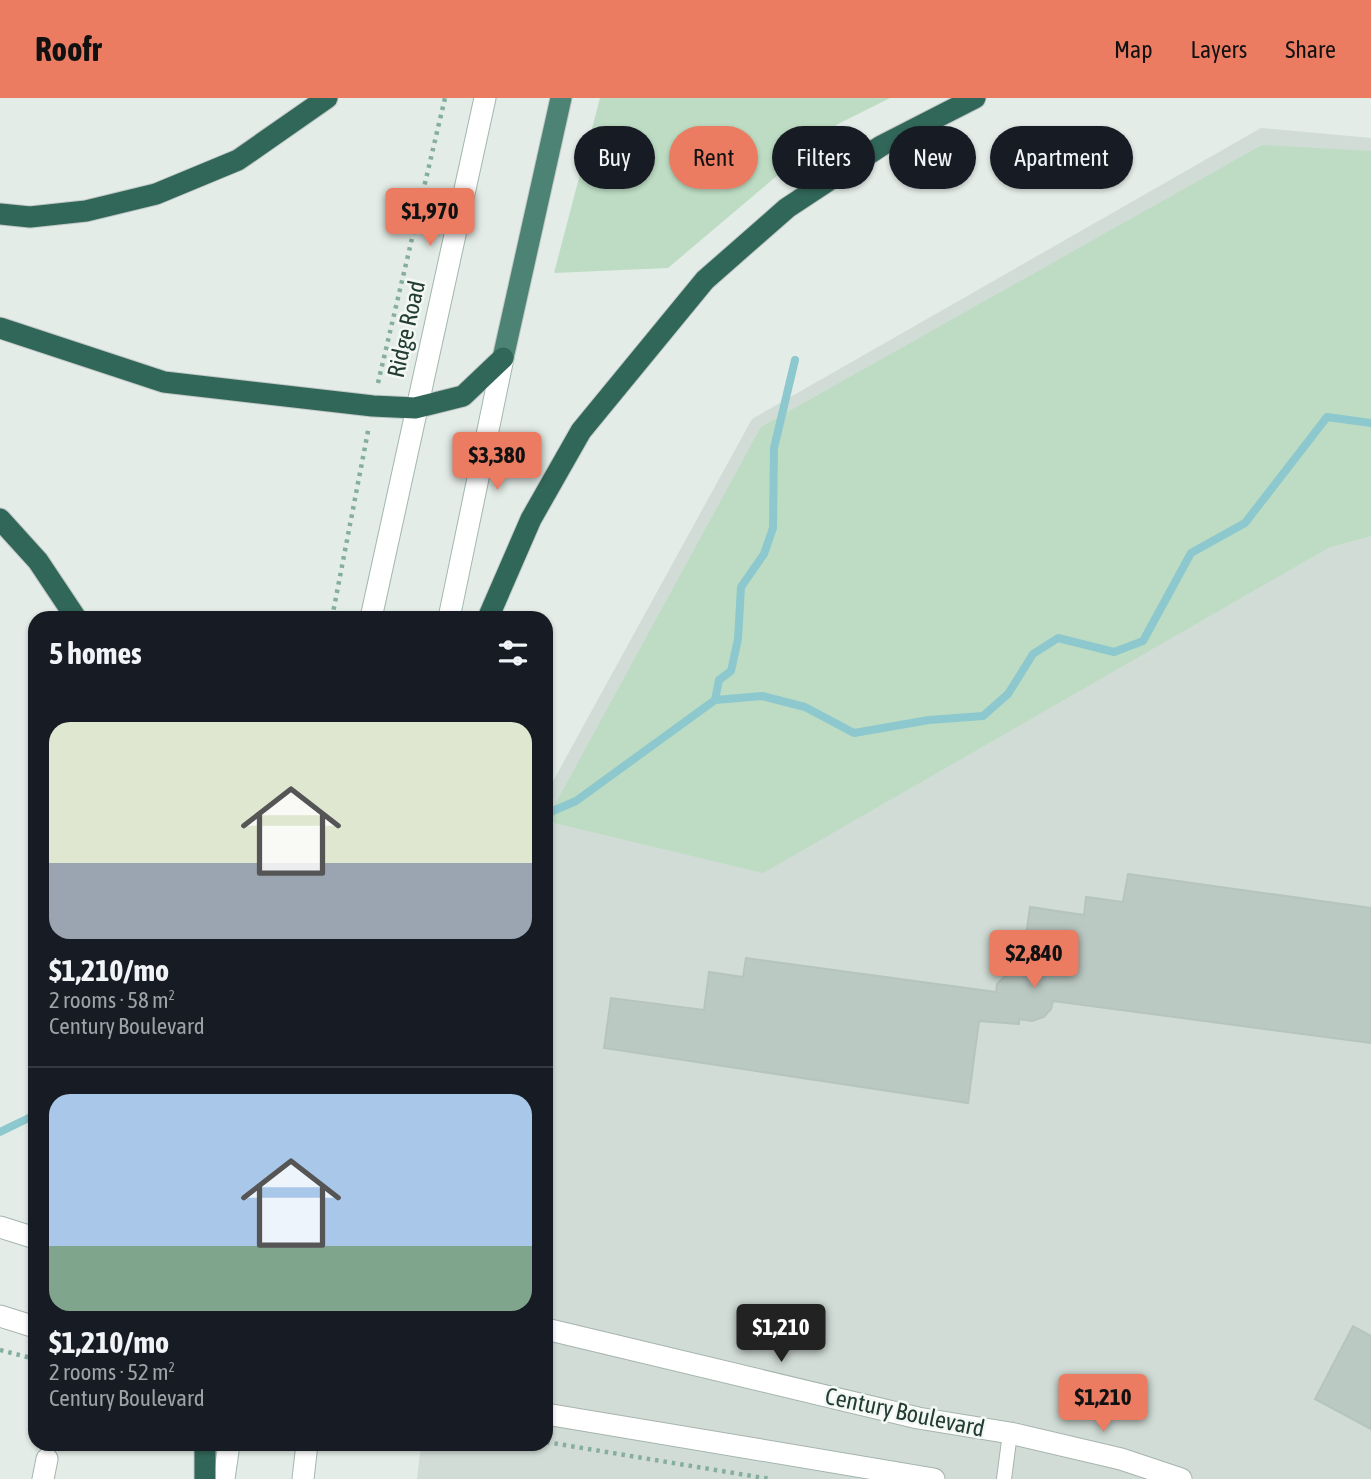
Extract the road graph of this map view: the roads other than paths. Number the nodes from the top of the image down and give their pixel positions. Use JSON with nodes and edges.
{"nodes":[{"id":1,"x":327,"y":98,"type":"edge"},
{"id":2,"x":485,"y":98,"type":"edge"},
{"id":3,"x":561,"y":98,"type":"edge"},
{"id":4,"x":975,"y":98,"type":"edge"},
{"id":5,"x":0,"y":214,"type":"edge"},
{"id":6,"x":0,"y":328,"type":"edge"},
{"id":7,"x":503,"y":358,"type":"junction"},
{"id":8,"x":415,"y":408,"type":"junction"},
{"id":9,"x":0,"y":519,"type":"edge"},
{"id":10,"x":71,"y":611,"type":"edge"},
{"id":11,"x":373,"y":611,"type":"edge"},
{"id":12,"x":450,"y":611,"type":"edge"},
{"id":13,"x":491,"y":611,"type":"edge"},
{"id":14,"x":0,"y":1227,"type":"edge"},
{"id":15,"x":28,"y":1236,"type":"edge"},
{"id":16,"x":0,"y":1316,"type":"edge"},
{"id":17,"x":28,"y":1325,"type":"edge"},
{"id":18,"x":553,"y":1331,"type":"edge"},
{"id":19,"x":553,"y":1415,"type":"edge"},
{"id":20,"x":1010,"y":1433,"type":"junction"},
{"id":21,"x":205,"y":1451,"type":"edge"},
{"id":22,"x":228,"y":1451,"type":"edge"},
{"id":23,"x":306,"y":1451,"type":"edge"},
{"id":24,"x":205,"y":1479,"type":"edge"},
{"id":25,"x":224,"y":1479,"type":"edge"},
{"id":26,"x":303,"y":1479,"type":"edge"},
{"id":27,"x":934,"y":1479,"type":"edge"},
{"id":28,"x":1004,"y":1479,"type":"edge"},
{"id":29,"x":1181,"y":1479,"type":"edge"}],
"edges":[{"from":1,"to":5,"type":"highway"},
{"from":2,"to":8,"type":"street","name":"Ridge Road"},
{"from":3,"to":7,"type":"highway"},
{"from":4,"to":13,"type":"highway"},
{"from":6,"to":8,"type":"highway"},
{"from":7,"to":8,"type":"highway"},
{"from":7,"to":12,"type":"street"},
{"from":8,"to":11,"type":"street","name":"Ridge Road"},
{"from":9,"to":10,"type":"highway"},
{"from":14,"to":15,"type":"street"},
{"from":16,"to":17,"type":"street"},
{"from":18,"to":20,"type":"street","name":"Century Boulevard"},
{"from":19,"to":27,"type":"street"},
{"from":20,"to":28,"type":"lane"},
{"from":20,"to":29,"type":"street","name":"Century Boulevard"},
{"from":21,"to":24,"type":"highway"},
{"from":22,"to":25,"type":"street"},
{"from":23,"to":26,"type":"street"}]}
